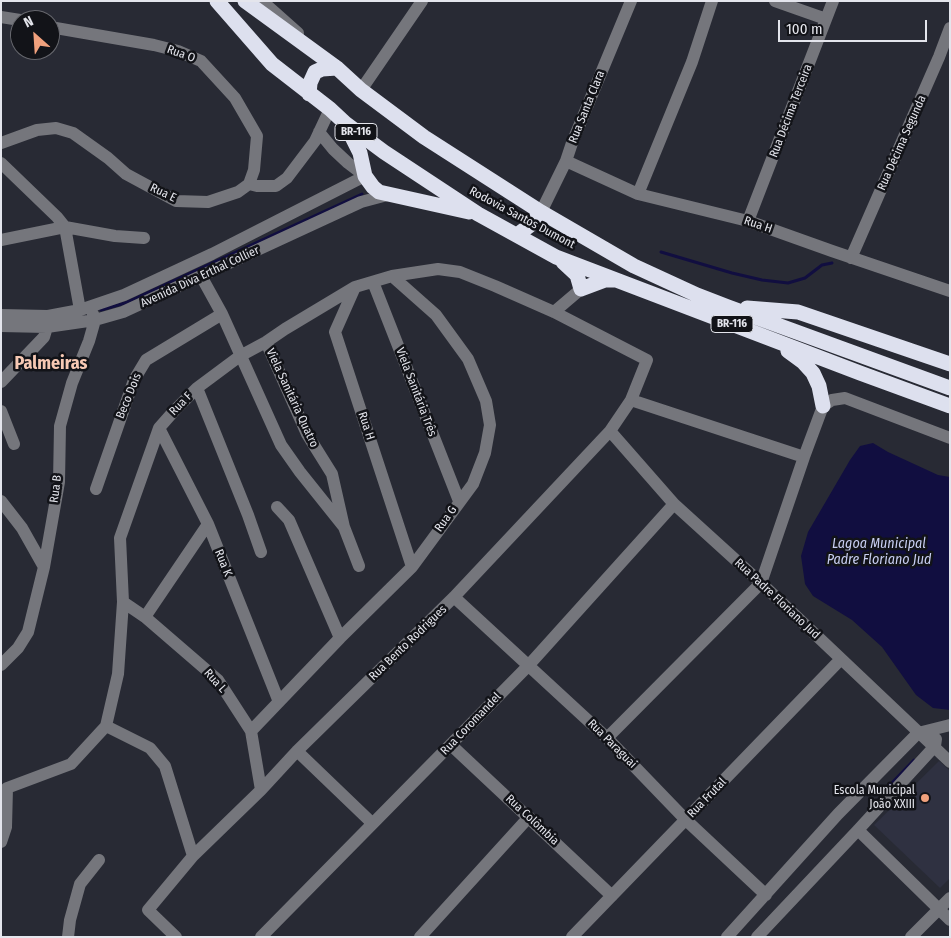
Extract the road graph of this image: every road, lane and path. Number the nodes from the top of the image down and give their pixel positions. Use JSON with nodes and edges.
{"nodes":[{"id":1,"x":217,"y":1,"type":"edge"},
{"id":2,"x":245,"y":1,"type":"edge"},
{"id":3,"x":262,"y":1,"type":"edge"},
{"id":4,"x":422,"y":1,"type":"edge"},
{"id":5,"x":632,"y":1,"type":"edge"},
{"id":6,"x":712,"y":1,"type":"edge"},
{"id":7,"x":775,"y":1,"type":"edge"},
{"id":8,"x":833,"y":1,"type":"edge"},
{"id":9,"x":826,"y":19,"type":"junction"},
{"id":10,"x":950,"y":28,"type":"edge"},
{"id":11,"x":60,"y":29,"type":"edge"},
{"id":12,"x":319,"y":55,"type":"junction"},
{"id":13,"x":944,"y":59,"type":"edge"},
{"id":14,"x":337,"y":68,"type":"junction"},
{"id":15,"x":361,"y":90,"type":"junction"},
{"id":16,"x":310,"y":94,"type":"junction"},
{"id":17,"x":330,"y":109,"type":"junction"},
{"id":18,"x":345,"y":123,"type":"junction"},
{"id":19,"x":320,"y":132,"type":"junction"},
{"id":20,"x":1,"y":143,"type":"edge"},
{"id":21,"x":566,"y":161,"type":"junction"},
{"id":22,"x":1,"y":163,"type":"edge"},
{"id":23,"x":365,"y":176,"type":"junction"},
{"id":24,"x":249,"y":184,"type":"junction"},
{"id":25,"x":391,"y":194,"type":"junction"},
{"id":26,"x":638,"y":194,"type":"junction"},
{"id":27,"x":541,"y":212,"type":"junction"},
{"id":28,"x":478,"y":214,"type":"junction"},
{"id":29,"x":748,"y":221,"type":"junction"},
{"id":30,"x":65,"y":227,"type":"junction"},
{"id":31,"x":517,"y":235,"type":"junction"},
{"id":32,"x":144,"y":238,"type":"dead end"},
{"id":33,"x":1,"y":240,"type":"edge"},
{"id":34,"x":556,"y":257,"type":"junction"},
{"id":35,"x":852,"y":258,"type":"junction"},
{"id":36,"x":200,"y":276,"type":"junction"},
{"id":37,"x":392,"y":276,"type":"junction"},
{"id":38,"x":618,"y":279,"type":"junction"},
{"id":39,"x":373,"y":282,"type":"junction"},
{"id":40,"x":355,"y":287,"type":"junction"},
{"id":41,"x":581,"y":289,"type":"junction"},
{"id":42,"x":950,"y":291,"type":"edge"},
{"id":43,"x":728,"y":307,"type":"junction"},
{"id":44,"x":86,"y":309,"type":"junction"},
{"id":45,"x":554,"y":312,"type":"junction"},
{"id":46,"x":222,"y":314,"type":"junction"},
{"id":47,"x":1,"y":315,"type":"edge"},
{"id":48,"x":95,"y":320,"type":"junction"},
{"id":49,"x":1,"y":326,"type":"edge"},
{"id":50,"x":47,"y":327,"type":"junction"},
{"id":51,"x":768,"y":338,"type":"junction"},
{"id":52,"x":266,"y":342,"type":"junction"},
{"id":53,"x":240,"y":356,"type":"junction"},
{"id":54,"x":646,"y":360,"type":"joint"},
{"id":55,"x":949,"y":360,"type":"edge"},
{"id":56,"x":1,"y":382,"type":"edge"},
{"id":57,"x":197,"y":388,"type":"junction"},
{"id":58,"x":950,"y":388,"type":"edge"},
{"id":59,"x":631,"y":400,"type":"junction"},
{"id":60,"x":823,"y":406,"type":"junction"},
{"id":61,"x":950,"y":406,"type":"edge"},
{"id":62,"x":1,"y":411,"type":"edge"},
{"id":63,"x":160,"y":428,"type":"junction"},
{"id":64,"x":610,"y":431,"type":"junction"},
{"id":65,"x":950,"y":438,"type":"edge"},
{"id":66,"x":14,"y":444,"type":"dead end"},
{"id":67,"x":804,"y":457,"type":"junction"},
{"id":68,"x":96,"y":489,"type":"dead end"},
{"id":69,"x":1,"y":501,"type":"edge"},
{"id":70,"x":459,"y":501,"type":"junction"},
{"id":71,"x":674,"y":504,"type":"junction"},
{"id":72,"x":277,"y":507,"type":"dead end"},
{"id":73,"x":208,"y":524,"type":"junction"},
{"id":74,"x":344,"y":527,"type":"junction"},
{"id":75,"x":261,"y":552,"type":"dead end"},
{"id":76,"x":359,"y":566,"type":"dead end"},
{"id":77,"x":44,"y":567,"type":"junction"},
{"id":78,"x":412,"y":567,"type":"junction"},
{"id":79,"x":761,"y":583,"type":"junction"},
{"id":80,"x":454,"y":597,"type":"junction"},
{"id":81,"x":122,"y":602,"type":"junction"},
{"id":82,"x":145,"y":617,"type":"junction"},
{"id":83,"x":340,"y":638,"type":"junction"},
{"id":84,"x":841,"y":659,"type":"junction"},
{"id":85,"x":1,"y":665,"type":"edge"},
{"id":86,"x":528,"y":666,"type":"junction"},
{"id":87,"x":279,"y":702,"type":"junction"},
{"id":88,"x":106,"y":726,"type":"junction"},
{"id":89,"x":944,"y":727,"type":"edge"},
{"id":90,"x":251,"y":731,"type":"junction"},
{"id":91,"x":918,"y":733,"type":"junction"},
{"id":92,"x":606,"y":738,"type":"junction"},
{"id":93,"x":451,"y":745,"type":"junction"},
{"id":94,"x":935,"y":746,"type":"junction"},
{"id":95,"x":297,"y":751,"type":"junction"},
{"id":96,"x":950,"y":762,"type":"edge"},
{"id":97,"x":261,"y":790,"type":"junction"},
{"id":98,"x":4,"y":791,"type":"edge"},
{"id":99,"x":529,"y":816,"type":"junction"},
{"id":100,"x":686,"y":820,"type":"junction"},
{"id":101,"x":372,"y":823,"type":"junction"},
{"id":102,"x":858,"y":830,"type":"junction"},
{"id":103,"x":1,"y":842,"type":"edge"},
{"id":104,"x":193,"y":856,"type":"junction"},
{"id":105,"x":99,"y":860,"type":"dead end"},
{"id":106,"x":766,"y":895,"type":"junction"},
{"id":107,"x":612,"y":896,"type":"junction"},
{"id":108,"x":950,"y":898,"type":"edge"},
{"id":109,"x":939,"y":910,"type":"junction"},
{"id":110,"x":950,"y":920,"type":"edge"},
{"id":111,"x":68,"y":937,"type":"edge"},
{"id":112,"x":176,"y":937,"type":"edge"},
{"id":113,"x":261,"y":937,"type":"edge"},
{"id":114,"x":420,"y":937,"type":"edge"},
{"id":115,"x":572,"y":937,"type":"edge"},
{"id":116,"x":727,"y":937,"type":"edge"},
{"id":117,"x":757,"y":937,"type":"edge"},
{"id":118,"x":911,"y":937,"type":"edge"}],
"edges":[{"from":1,"to":16,"type":"highway","name":"Rodovia Santos Dumont","number":"BR-116"},
{"from":2,"to":12,"type":"highway","name":"Rodovia Santos Dumont","number":"BR-116"},
{"from":3,"to":12,"type":"street"},
{"from":4,"to":15,"type":"street"},
{"from":5,"to":21,"type":"street","name":"Rua Santa Clara"},
{"from":6,"to":26,"type":"street"},
{"from":7,"to":9,"type":"street"},
{"from":8,"to":9,"type":"street","name":"Rua Décima Terceira"},
{"from":9,"to":29,"type":"street","name":"Rua Décima Terceira"},
{"from":10,"to":13,"type":"street","name":"Rua Décima Segunda"},
{"from":11,"to":24,"type":"street","name":"Rua O"},
{"from":12,"to":14,"type":"highway","name":"Rodovia Santos Dumont","number":"BR-116"},
{"from":13,"to":35,"type":"street","name":"Rua Décima Segunda"},
{"from":14,"to":15,"type":"highway","name":"Rodovia Santos Dumont","number":"BR-116"},
{"from":14,"to":16,"type":"highway"},
{"from":15,"to":27,"type":"highway","name":"Rodovia Santos Dumont","number":"BR-116"},
{"from":16,"to":17,"type":"highway","name":"Rodovia Santos Dumont","number":"BR-116"},
{"from":17,"to":18,"type":"highway","name":"Rodovia Santos Dumont","number":"BR-116"},
{"from":17,"to":19,"type":"street"},
{"from":18,"to":23,"type":"highway"},
{"from":18,"to":28,"type":"highway","name":"Rodovia Santos Dumont","number":"BR-116"},
{"from":19,"to":23,"type":"street"},
{"from":19,"to":24,"type":"street"},
{"from":20,"to":24,"type":"street","name":"Rua E"},
{"from":21,"to":26,"type":"street","name":"Rua H"},
{"from":21,"to":27,"type":"street","name":"Rua Santa Clara"},
{"from":22,"to":30,"type":"street"},
{"from":23,"to":25,"type":"highway"},
{"from":23,"to":44,"type":"street","name":"Avenida Diva Erthal Collier"},
{"from":25,"to":28,"type":"highway"},
{"from":25,"to":36,"type":"street","name":"Avenida Diva Erthal Collier"},
{"from":26,"to":29,"type":"street","name":"Rua H"},
{"from":27,"to":31,"type":"highway"},
{"from":27,"to":43,"type":"highway","name":"Rodovia Santos Dumont","number":"BR-116"},
{"from":28,"to":31,"type":"highway","name":"Rodovia Santos Dumont","number":"BR-116"},
{"from":29,"to":35,"type":"street","name":"Rua H"},
{"from":30,"to":32,"type":"street"},
{"from":30,"to":33,"type":"street"},
{"from":30,"to":44,"type":"street"},
{"from":31,"to":34,"type":"highway","name":"Rodovia Santos Dumont","number":"BR-116"},
{"from":34,"to":38,"type":"highway","name":"Rodovia Santos Dumont","number":"BR-116"},
{"from":34,"to":41,"type":"highway"},
{"from":35,"to":42,"type":"street","name":"Rua H"},
{"from":36,"to":46,"type":"street"},
{"from":36,"to":48,"type":"street","name":"Avenida Diva Erthal Collier"},
{"from":37,"to":39,"type":"street","name":"Rua F"},
{"from":37,"to":45,"type":"street","name":"Rua F"},
{"from":37,"to":70,"type":"street","name":"Rua G"},
{"from":38,"to":41,"type":"highway"},
{"from":38,"to":51,"type":"highway","name":"Rodovia Santos Dumont","number":"BR-116"},
{"from":39,"to":40,"type":"street","name":"Rua F"},
{"from":39,"to":70,"type":"street","name":"Viela Sanitária Três"},
{"from":40,"to":52,"type":"street","name":"Rua F"},
{"from":40,"to":78,"type":"street","name":"Rua H"},
{"from":41,"to":45,"type":"street"},
{"from":43,"to":55,"type":"highway"},
{"from":43,"to":58,"type":"highway","name":"Rodovia Santos Dumont","number":"BR-116"},
{"from":44,"to":47,"type":"street","name":"Avenida Diva Erthal Collier"},
{"from":44,"to":48,"type":"street"},
{"from":45,"to":54,"type":"street","name":"Rua F"},
{"from":46,"to":53,"type":"street"},
{"from":46,"to":68,"type":"street","name":"Beco Dois"},
{"from":48,"to":50,"type":"street","name":"Avenida Diva Erthal Collier"},
{"from":48,"to":77,"type":"street","name":"Rua B"},
{"from":49,"to":50,"type":"street","name":"Avenida Diva Erthal Collier"},
{"from":50,"to":56,"type":"street"},
{"from":51,"to":60,"type":"highway"},
{"from":51,"to":61,"type":"highway","name":"Rodovia Santos Dumont","number":"BR-116"},
{"from":52,"to":53,"type":"street","name":"Rua F"},
{"from":52,"to":74,"type":"street","name":"Viela Sanitária Quatro"},
{"from":53,"to":57,"type":"street","name":"Rua F"},
{"from":53,"to":74,"type":"street"},
{"from":54,"to":59,"type":"street","name":"Rua Bento Rodrigues"},
{"from":57,"to":63,"type":"street","name":"Rua F"},
{"from":57,"to":75,"type":"street"},
{"from":59,"to":64,"type":"street","name":"Rua Bento Rodrigues"},
{"from":59,"to":67,"type":"street"},
{"from":60,"to":65,"type":"street"},
{"from":60,"to":67,"type":"street"},
{"from":62,"to":66,"type":"street"},
{"from":63,"to":73,"type":"street","name":"Rua K"},
{"from":63,"to":81,"type":"street","name":"Rua F"},
{"from":64,"to":71,"type":"street","name":"Rua Padre Floriano Jud"},
{"from":64,"to":80,"type":"street","name":"Rua Bento Rodrigues"},
{"from":67,"to":79,"type":"street"},
{"from":69,"to":77,"type":"street"},
{"from":70,"to":78,"type":"street","name":"Rua G"},
{"from":71,"to":79,"type":"street","name":"Rua Padre Floriano Jud"},
{"from":71,"to":86,"type":"street","name":"Rua Coromandel"},
{"from":72,"to":83,"type":"street"},
{"from":73,"to":82,"type":"street"},
{"from":73,"to":87,"type":"street","name":"Rua K"},
{"from":74,"to":76,"type":"street","name":"Viela Sanitária Quatro"},
{"from":77,"to":85,"type":"street","name":"Rua B"},
{"from":78,"to":83,"type":"street","name":"Rua G"},
{"from":79,"to":84,"type":"street","name":"Rua Padre Floriano Jud"},
{"from":79,"to":92,"type":"street"},
{"from":80,"to":86,"type":"street","name":"Rua Paraguai"},
{"from":80,"to":95,"type":"street","name":"Rua Bento Rodrigues"},
{"from":81,"to":82,"type":"street","name":"Rua L"},
{"from":81,"to":88,"type":"street","name":"Rua F"},
{"from":82,"to":90,"type":"street","name":"Rua L"},
{"from":83,"to":87,"type":"street","name":"Rua G"},
{"from":84,"to":91,"type":"street","name":"Rua Padre Floriano Jud"},
{"from":84,"to":100,"type":"street","name":"Rua Frutal"},
{"from":86,"to":92,"type":"street","name":"Rua Paraguai"},
{"from":86,"to":93,"type":"street","name":"Rua Coromandel"},
{"from":87,"to":90,"type":"street","name":"Rua G"},
{"from":88,"to":98,"type":"street","name":"Rua F"},
{"from":88,"to":104,"type":"street"},
{"from":89,"to":91,"type":"street"},
{"from":89,"to":94,"type":"street"},
{"from":90,"to":97,"type":"street","name":"Rua L"},
{"from":91,"to":94,"type":"street","name":"Rua Padre Floriano Jud"},
{"from":91,"to":106,"type":"street"},
{"from":92,"to":100,"type":"street","name":"Rua Paraguai"},
{"from":93,"to":99,"type":"street","name":"Rua Colômbia"},
{"from":93,"to":101,"type":"street","name":"Rua Coromandel"},
{"from":94,"to":96,"type":"street","name":"Rua Padre Floriano Jud"},
{"from":94,"to":102,"type":"street"},
{"from":95,"to":97,"type":"street","name":"Rua Bento Rodrigues"},
{"from":95,"to":101,"type":"street"},
{"from":97,"to":104,"type":"street","name":"Rua Bento Rodrigues"},
{"from":98,"to":103,"type":"street"},
{"from":99,"to":107,"type":"street","name":"Rua Colômbia"},
{"from":99,"to":114,"type":"street"},
{"from":100,"to":106,"type":"street","name":"Rua Paraguai"},
{"from":100,"to":107,"type":"street","name":"Rua Frutal"},
{"from":101,"to":113,"type":"street","name":"Rua Coromandel"},
{"from":102,"to":109,"type":"street"},
{"from":102,"to":117,"type":"street"},
{"from":104,"to":112,"type":"street","name":"Rua Bento Rodrigues"},
{"from":105,"to":111,"type":"street"},
{"from":106,"to":116,"type":"street"},
{"from":107,"to":115,"type":"street","name":"Rua Frutal"},
{"from":108,"to":109,"type":"street"},
{"from":109,"to":110,"type":"street"},
{"from":109,"to":118,"type":"street"}]}
